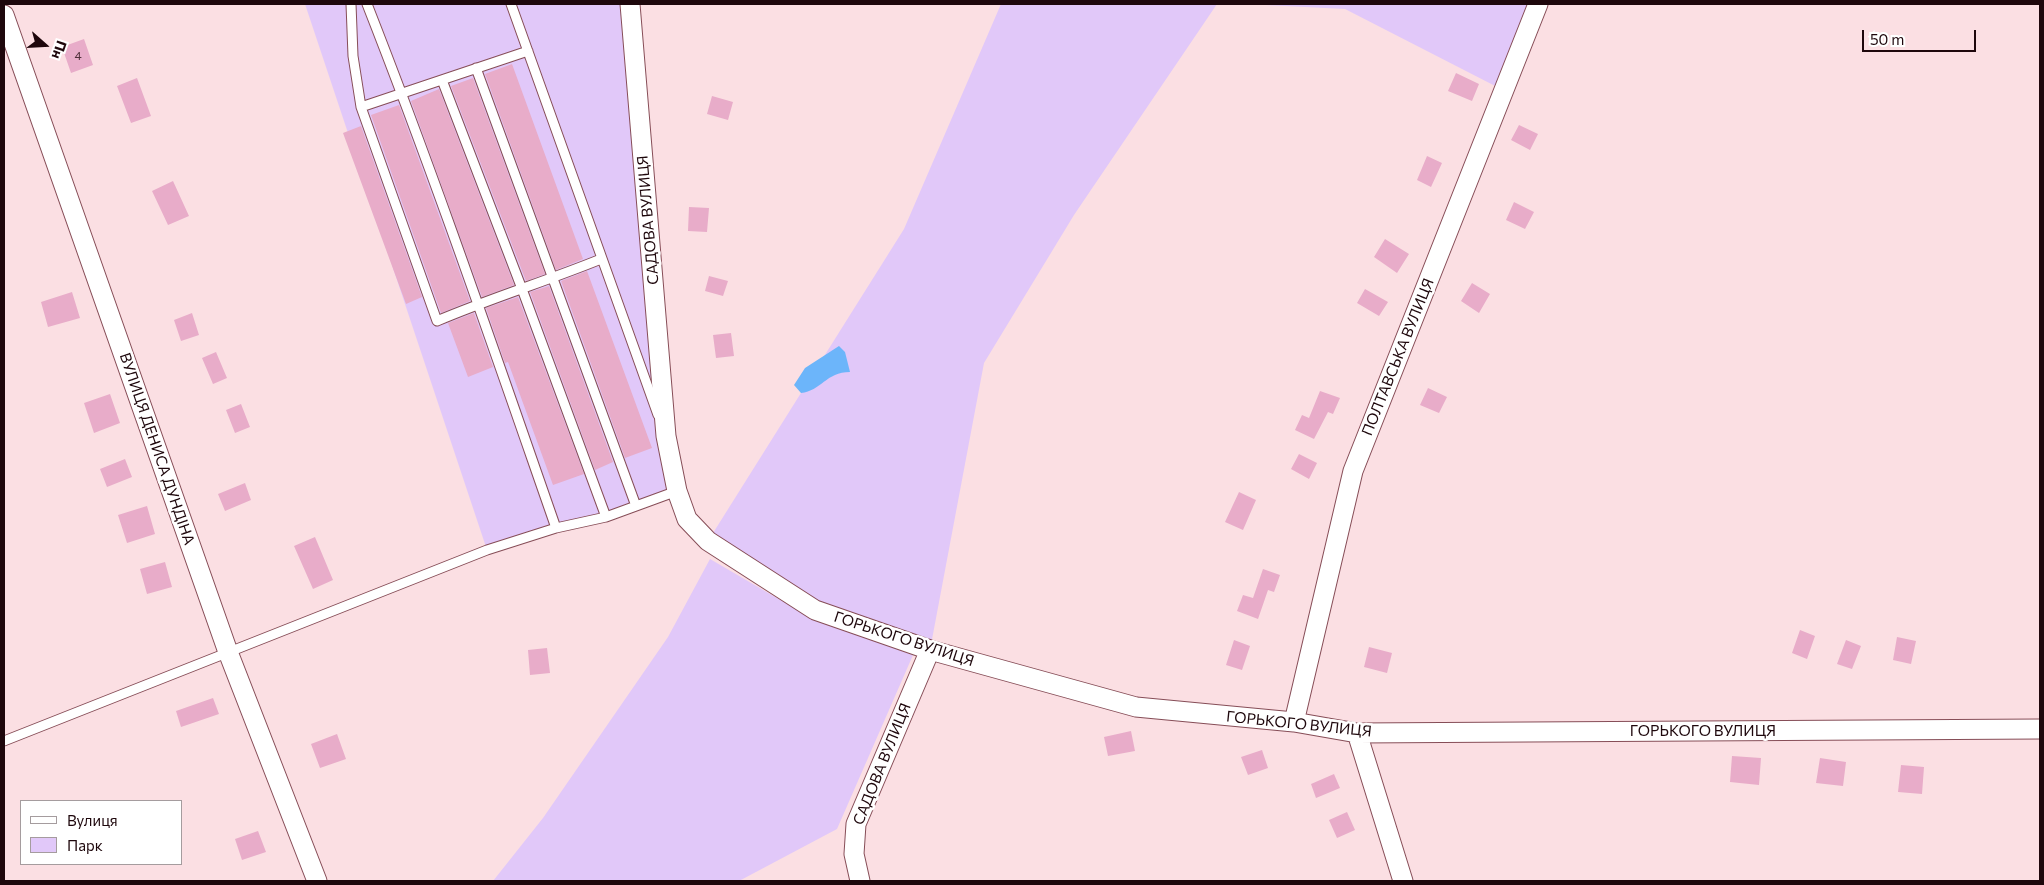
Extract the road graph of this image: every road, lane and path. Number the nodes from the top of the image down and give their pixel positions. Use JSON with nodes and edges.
{"nodes":[{"id":1,"x":350,"y":4,"type":"edge"},
{"id":2,"x":367,"y":4,"type":"edge"},
{"id":3,"x":511,"y":4,"type":"edge"},
{"id":4,"x":630,"y":4,"type":"edge"},
{"id":5,"x":1538,"y":4,"type":"edge"},
{"id":6,"x":4,"y":15,"type":"edge"},
{"id":7,"x":528,"y":51,"type":"junction"},
{"id":8,"x":476,"y":68,"type":"junction"},
{"id":9,"x":442,"y":80,"type":"junction"},
{"id":10,"x":402,"y":93,"type":"junction"},
{"id":11,"x":361,"y":107,"type":"junction"},
{"id":12,"x":601,"y":259,"type":"junction"},
{"id":13,"x":553,"y":279,"type":"junction"},
{"id":14,"x":522,"y":289,"type":"junction"},
{"id":15,"x":479,"y":304,"type":"junction"},
{"id":16,"x":666,"y":436,"type":"junction"},
{"id":17,"x":677,"y":491,"type":"junction"},
{"id":18,"x":636,"y":506,"type":"junction"},
{"id":19,"x":606,"y":517,"type":"junction"},
{"id":20,"x":556,"y":528,"type":"junction"},
{"id":21,"x":930,"y":650,"type":"junction"},
{"id":22,"x":228,"y":652,"type":"junction"},
{"id":23,"x":1294,"y":722,"type":"junction"},
{"id":24,"x":2040,"y":729,"type":"edge"},
{"id":25,"x":1356,"y":733,"type":"junction"},
{"id":26,"x":4,"y":741,"type":"edge"},
{"id":27,"x":317,"y":881,"type":"edge"},
{"id":28,"x":860,"y":881,"type":"edge"},
{"id":29,"x":1403,"y":881,"type":"edge"}],
"edges":[{"from":1,"to":11,"type":"lane"},
{"from":2,"to":10,"type":"lane"},
{"from":3,"to":7,"type":"lane"},
{"from":4,"to":16,"type":"street","name":"САДОВА ВУЛИЦЯ"},
{"from":5,"to":23,"type":"street","name":"ПОЛТАВСЬКА ВУЛИЦЯ"},
{"from":6,"to":22,"type":"street","name":"ВУЛИЦЯ ДЕНИСА ДУНДІНА"},
{"from":7,"to":8,"type":"lane"},
{"from":7,"to":12,"type":"lane"},
{"from":8,"to":9,"type":"lane"},
{"from":8,"to":13,"type":"lane"},
{"from":9,"to":10,"type":"lane"},
{"from":9,"to":14,"type":"lane"},
{"from":10,"to":11,"type":"lane"},
{"from":10,"to":15,"type":"lane"},
{"from":11,"to":15,"type":"lane"},
{"from":12,"to":13,"type":"lane"},
{"from":12,"to":16,"type":"lane"},
{"from":13,"to":14,"type":"lane"},
{"from":13,"to":18,"type":"lane"},
{"from":14,"to":15,"type":"lane"},
{"from":14,"to":19,"type":"lane"},
{"from":15,"to":20,"type":"lane"},
{"from":16,"to":17,"type":"street","name":"ГОРЬКОГО ВУЛИЦЯ"},
{"from":17,"to":18,"type":"lane"},
{"from":17,"to":21,"type":"street","name":"ГОРЬКОГО ВУЛИЦЯ"},
{"from":18,"to":19,"type":"lane"},
{"from":19,"to":20,"type":"lane"},
{"from":20,"to":22,"type":"lane"},
{"from":21,"to":23,"type":"street","name":"ГОРЬКОГО ВУЛИЦЯ"},
{"from":21,"to":28,"type":"street","name":"САДОВА ВУЛИЦЯ"},
{"from":22,"to":26,"type":"lane"},
{"from":22,"to":27,"type":"street","name":"ВУЛИЦЯ ДЕНИСА ДУНДІНА"},
{"from":23,"to":25,"type":"street","name":"ГОРЬКОГО ВУЛИЦЯ"},
{"from":24,"to":25,"type":"street","name":"ГОРЬКОГО ВУЛИЦЯ"},
{"from":25,"to":29,"type":"street"}]}
